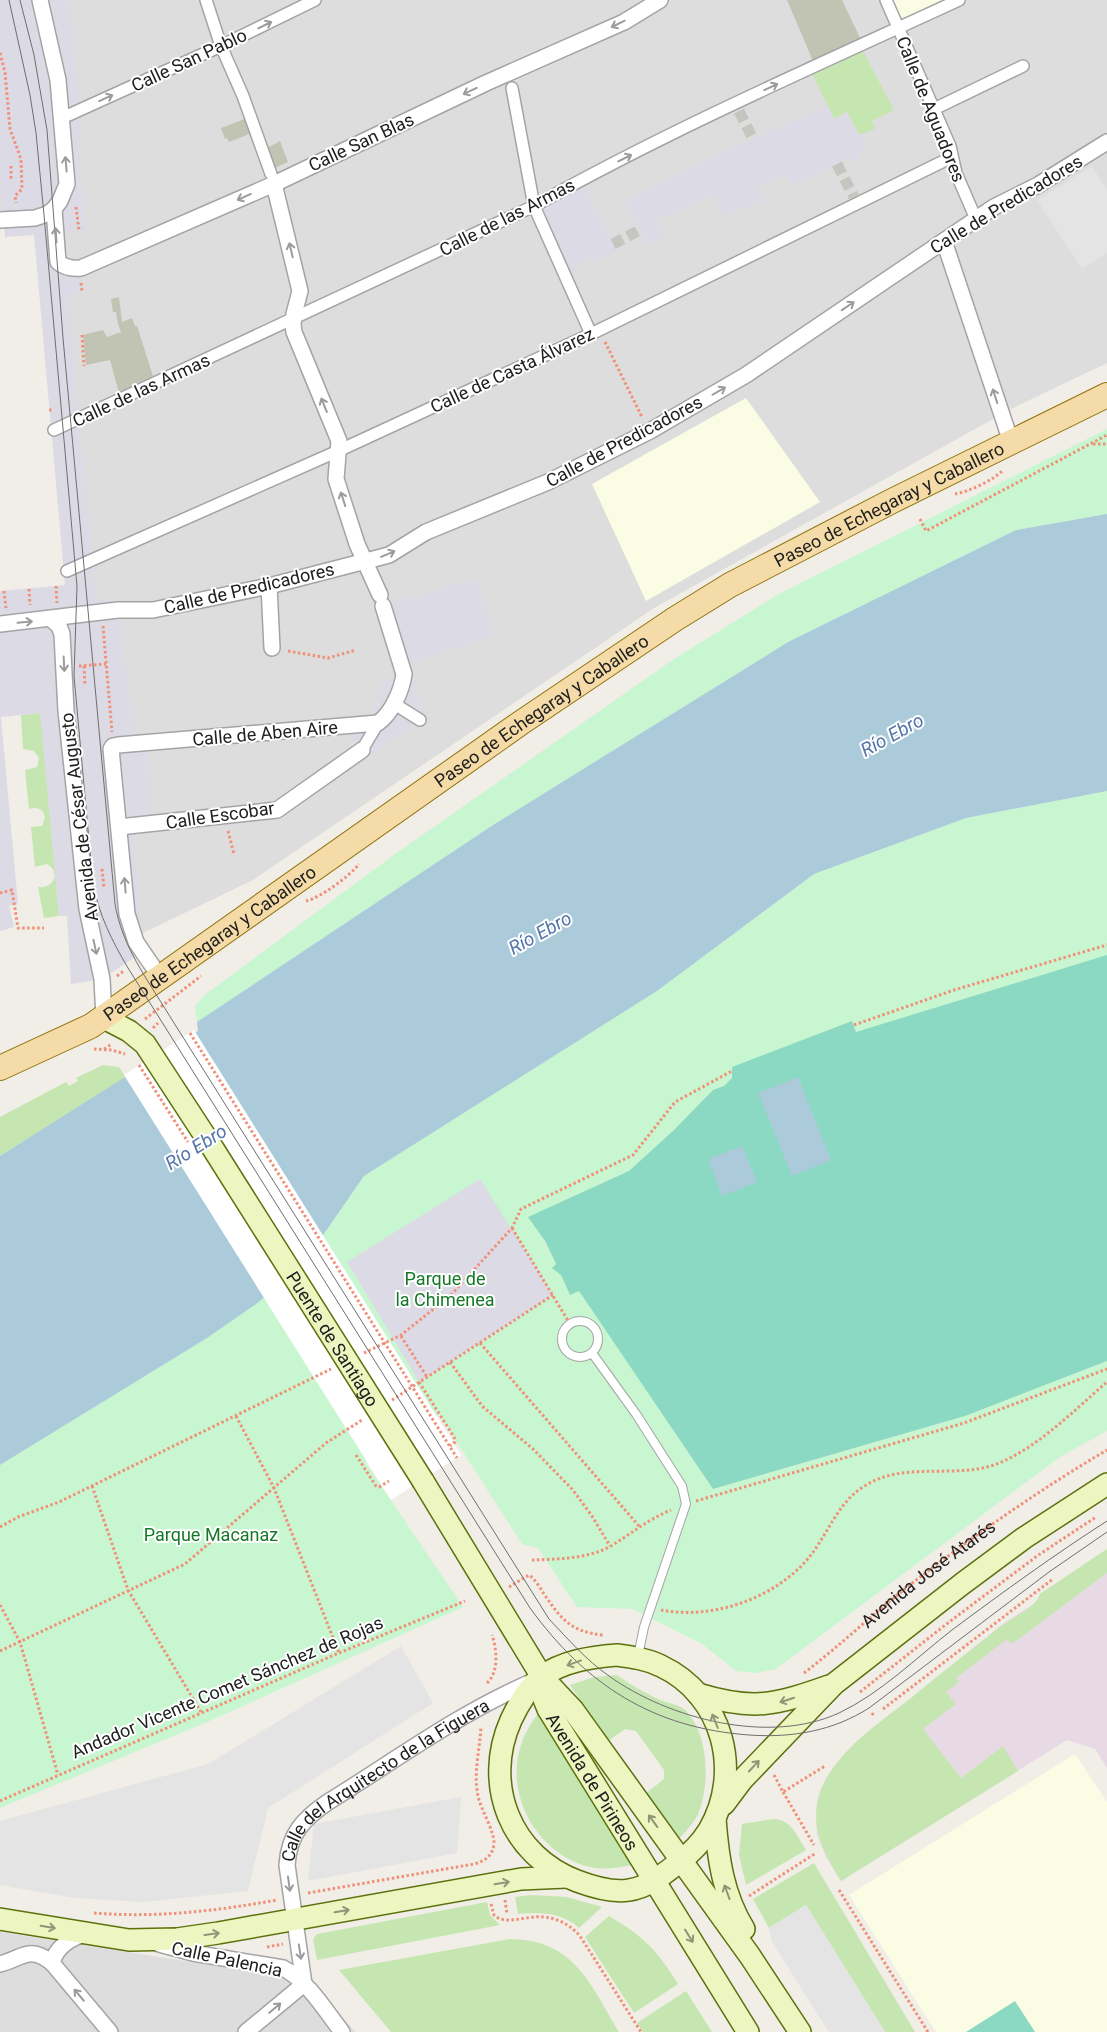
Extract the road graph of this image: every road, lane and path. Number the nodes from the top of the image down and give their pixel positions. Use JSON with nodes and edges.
{"nodes":[{"id":1,"x":40,"y":0,"type":"edge"},
{"id":2,"x":206,"y":0,"type":"edge"},
{"id":3,"x":315,"y":0,"type":"edge"},
{"id":4,"x":660,"y":0,"type":"edge"},
{"id":5,"x":886,"y":0,"type":"edge"},
{"id":6,"x":959,"y":0,"type":"edge"},
{"id":7,"x":898,"y":28,"type":"junction"},
{"id":8,"x":221,"y":46,"type":"junction"},
{"id":9,"x":0,"y":53,"type":"edge"},
{"id":10,"x":1023,"y":66,"type":"dead end"},
{"id":11,"x":512,"y":88,"type":"dead end"},
{"id":12,"x":934,"y":109,"type":"junction"},
{"id":13,"x":62,"y":118,"type":"junction"},
{"id":14,"x":1107,"y":142,"type":"edge"},
{"id":15,"x":952,"y":157,"type":"junction"},
{"id":16,"x":11,"y":166,"type":"dead end"},
{"id":17,"x":11,"y":179,"type":"dead end"},
{"id":18,"x":273,"y":179,"type":"junction"},
{"id":19,"x":534,"y":206,"type":"junction"},
{"id":20,"x":54,"y":209,"type":"junction"},
{"id":21,"x":18,"y":219,"type":"junction"},
{"id":22,"x":976,"y":219,"type":"junction"},
{"id":23,"x":0,"y":220,"type":"edge"},
{"id":24,"x":944,"y":241,"type":"junction"},
{"id":25,"x":294,"y":319,"type":"junction"},
{"id":26,"x":595,"y":332,"type":"junction"},
{"id":27,"x":82,"y":336,"type":"dead end"},
{"id":28,"x":84,"y":366,"type":"dead end"},
{"id":29,"x":1107,"y":395,"type":"edge"},
{"id":30,"x":54,"y":430,"type":"dead end"},
{"id":31,"x":650,"y":431,"type":"junction"},
{"id":32,"x":1107,"y":435,"type":"edge"},
{"id":33,"x":1011,"y":442,"type":"junction"},
{"id":34,"x":1090,"y":444,"type":"junction"},
{"id":35,"x":1107,"y":444,"type":"edge"},
{"id":36,"x":338,"y":451,"type":"junction"},
{"id":37,"x":1007,"y":467,"type":"dead end"},
{"id":38,"x":950,"y":494,"type":"dead end"},
{"id":39,"x":920,"y":519,"type":"dead end"},
{"id":40,"x":364,"y":562,"type":"junction"},
{"id":41,"x":67,"y":571,"type":"dead end"},
{"id":42,"x":56,"y":586,"type":"dead end"},
{"id":43,"x":269,"y":586,"type":"junction"},
{"id":44,"x":29,"y":589,"type":"dead end"},
{"id":45,"x":4,"y":591,"type":"dead end"},
{"id":46,"x":56,"y":591,"type":"dead end"},
{"id":47,"x":29,"y":595,"type":"dead end"},
{"id":48,"x":5,"y":596,"type":"dead end"},
{"id":49,"x":95,"y":613,"type":"junction"},
{"id":50,"x":51,"y":619,"type":"junction"},
{"id":51,"x":0,"y":624,"type":"edge"},
{"id":52,"x":272,"y":648,"type":"joint"},
{"id":53,"x":356,"y":650,"type":"dead end"},
{"id":54,"x":106,"y":664,"type":"junction"},
{"id":55,"x":84,"y":666,"type":"junction"},
{"id":56,"x":64,"y":668,"type":"junction"},
{"id":57,"x":85,"y":686,"type":"dead end"},
{"id":58,"x":394,"y":703,"type":"junction"},
{"id":59,"x":420,"y":720,"type":"dead end"},
{"id":60,"x":378,"y":723,"type":"junction"},
{"id":61,"x":120,"y":745,"type":"junction"},
{"id":62,"x":362,"y":750,"type":"joint"},
{"id":63,"x":224,"y":816,"type":"junction"},
{"id":64,"x":120,"y":827,"type":"junction"},
{"id":65,"x":234,"y":854,"type":"dead end"},
{"id":66,"x":362,"y":860,"type":"dead end"},
{"id":67,"x":102,"y":869,"type":"dead end"},
{"id":68,"x":125,"y":887,"type":"junction"},
{"id":69,"x":104,"y":888,"type":"junction"},
{"id":70,"x":85,"y":890,"type":"junction"},
{"id":71,"x":0,"y":893,"type":"edge"},
{"id":72,"x":301,"y":903,"type":"dead end"},
{"id":73,"x":44,"y":928,"type":"dead end"},
{"id":74,"x":1107,"y":945,"type":"edge"},
{"id":75,"x":203,"y":975,"type":"dead end"},
{"id":76,"x":160,"y":977,"type":"junction"},
{"id":77,"x":104,"y":1018,"type":"junction"},
{"id":78,"x":854,"y":1026,"type":"dead end"},
{"id":79,"x":129,"y":1031,"type":"junction"},
{"id":80,"x":190,"y":1032,"type":"dead end"},
{"id":81,"x":127,"y":1055,"type":"dead end"},
{"id":82,"x":0,"y":1068,"type":"edge"},
{"id":83,"x":732,"y":1071,"type":"dead end"},
{"id":84,"x":512,"y":1228,"type":"junction"},
{"id":85,"x":553,"y":1296,"type":"junction"},
{"id":86,"x":570,"y":1324,"type":"junction"},
{"id":87,"x":401,"y":1335,"type":"junction"},
{"id":88,"x":480,"y":1343,"type":"junction"},
{"id":89,"x":592,"y":1353,"type":"junction"},
{"id":90,"x":358,"y":1356,"type":"dead end"},
{"id":91,"x":450,"y":1362,"type":"junction"},
{"id":92,"x":332,"y":1369,"type":"dead end"},
{"id":93,"x":1107,"y":1369,"type":"edge"},
{"id":94,"x":427,"y":1377,"type":"junction"},
{"id":95,"x":420,"y":1382,"type":"junction"},
{"id":96,"x":1107,"y":1382,"type":"edge"},
{"id":97,"x":388,"y":1402,"type":"dead end"},
{"id":98,"x":236,"y":1416,"type":"junction"},
{"id":99,"x":365,"y":1418,"type":"dead end"},
{"id":100,"x":450,"y":1446,"type":"junction"},
{"id":101,"x":1107,"y":1450,"type":"edge"},
{"id":102,"x":356,"y":1455,"type":"dead end"},
{"id":103,"x":458,"y":1458,"type":"dead end"},
{"id":104,"x":390,"y":1481,"type":"dead end"},
{"id":105,"x":1107,"y":1484,"type":"edge"},
{"id":106,"x":92,"y":1486,"type":"junction"},
{"id":107,"x":274,"y":1488,"type":"junction"},
{"id":108,"x":686,"y":1504,"type":"junction"},
{"id":109,"x":1096,"y":1516,"type":"dead end"},
{"id":110,"x":639,"y":1526,"type":"junction"},
{"id":111,"x":0,"y":1528,"type":"edge"},
{"id":112,"x":610,"y":1546,"type":"junction"},
{"id":113,"x":532,"y":1560,"type":"dead end"},
{"id":114,"x":1053,"y":1579,"type":"dead end"},
{"id":115,"x":506,"y":1588,"type":"dead end"},
{"id":116,"x":128,"y":1590,"type":"junction"},
{"id":117,"x":465,"y":1601,"type":"dead end"},
{"id":118,"x":0,"y":1606,"type":"edge"},
{"id":119,"x":650,"y":1608,"type":"junction"},
{"id":120,"x":606,"y":1636,"type":"dead end"},
{"id":121,"x":494,"y":1639,"type":"dead end"},
{"id":122,"x":20,"y":1642,"type":"junction"},
{"id":123,"x":0,"y":1651,"type":"edge"},
{"id":124,"x":339,"y":1653,"type":"junction"},
{"id":125,"x":638,"y":1658,"type":"junction"},
{"id":126,"x":801,"y":1675,"type":"dead end"},
{"id":127,"x":542,"y":1677,"type":"junction"},
{"id":128,"x":834,"y":1684,"type":"junction"},
{"id":129,"x":484,"y":1686,"type":"dead end"},
{"id":130,"x":860,"y":1692,"type":"dead end"},
{"id":131,"x":698,"y":1694,"type":"junction"},
{"id":132,"x":883,"y":1709,"type":"dead end"},
{"id":133,"x":201,"y":1712,"type":"junction"},
{"id":134,"x":825,"y":1766,"type":"dead end"},
{"id":135,"x":770,"y":1769,"type":"dead end"},
{"id":136,"x":58,"y":1775,"type":"junction"},
{"id":137,"x":783,"y":1792,"type":"junction"},
{"id":138,"x":0,"y":1801,"type":"edge"},
{"id":139,"x":715,"y":1819,"type":"junction"},
{"id":140,"x":814,"y":1845,"type":"dead end"},
{"id":141,"x":816,"y":1852,"type":"dead end"},
{"id":142,"x":681,"y":1861,"type":"junction"},
{"id":143,"x":483,"y":1862,"type":"dead end"},
{"id":144,"x":566,"y":1877,"type":"junction"},
{"id":145,"x":654,"y":1880,"type":"junction"},
{"id":146,"x":839,"y":1890,"type":"dead end"},
{"id":147,"x":291,"y":1896,"type":"junction"},
{"id":148,"x":504,"y":1896,"type":"dead end"},
{"id":149,"x":491,"y":1898,"type":"dead end"},
{"id":150,"x":744,"y":1899,"type":"dead end"},
{"id":151,"x":87,"y":1912,"type":"dead end"},
{"id":152,"x":507,"y":1914,"type":"dead end"},
{"id":153,"x":0,"y":1919,"type":"edge"},
{"id":154,"x":294,"y":1920,"type":"junction"},
{"id":155,"x":88,"y":1934,"type":"junction"},
{"id":156,"x":265,"y":1938,"type":"dead end"},
{"id":157,"x":146,"y":1940,"type":"junction"},
{"id":158,"x":286,"y":1944,"type":"dead end"},
{"id":159,"x":267,"y":1947,"type":"junction"},
{"id":160,"x":265,"y":1955,"type":"dead end"},
{"id":161,"x":0,"y":1964,"type":"edge"},
{"id":162,"x":52,"y":1964,"type":"junction"},
{"id":163,"x":304,"y":1984,"type":"junction"},
{"id":164,"x":779,"y":1998,"type":"junction"},
{"id":165,"x":110,"y":2032,"type":"edge"},
{"id":166,"x":246,"y":2032,"type":"edge"},
{"id":167,"x":342,"y":2032,"type":"edge"},
{"id":168,"x":641,"y":2032,"type":"edge"},
{"id":169,"x":748,"y":2032,"type":"edge"},
{"id":170,"x":800,"y":2032,"type":"edge"},
{"id":171,"x":928,"y":2032,"type":"edge"}],
"edges":[{"from":1,"to":13,"type":"street"},
{"from":2,"to":8,"type":"street"},
{"from":8,"to":3,"type":"street","name":"Calle San Pablo","one_way":true},
{"from":4,"to":18,"type":"street","name":"Calle San Blas","one_way":true},
{"from":5,"to":7,"type":"street","name":"Calle de Aguadores"},
{"from":6,"to":7,"type":"street","name":"Calle de las Armas"},
{"from":7,"to":12,"type":"street","name":"Calle de Aguadores"},
{"from":19,"to":7,"type":"street","name":"Calle de las Armas","one_way":true},
{"from":13,"to":8,"type":"street","name":"Calle San Pablo","one_way":true},
{"from":8,"to":18,"type":"street"},
{"from":9,"to":21,"type":"path"},
{"from":10,"to":12,"type":"street"},
{"from":11,"to":19,"type":"street"},
{"from":12,"to":15,"type":"street","name":"Calle de Aguadores"},
{"from":20,"to":13,"type":"street","one_way":true},
{"from":14,"to":22,"type":"street","name":"Calle de Predicadores"},
{"from":15,"to":22,"type":"street","name":"Calle de Aguadores"},
{"from":15,"to":26,"type":"street","name":"Calle de Casta Álvarez"},
{"from":16,"to":17,"type":"path"},
{"from":18,"to":20,"type":"street","name":"Calle San Blas","one_way":true},
{"from":25,"to":18,"type":"street","one_way":true},
{"from":19,"to":25,"type":"street","name":"Calle de las Armas"},
{"from":19,"to":26,"type":"street"},
{"from":20,"to":21,"type":"street"},
{"from":21,"to":23,"type":"street"},
{"from":22,"to":24,"type":"street","name":"Calle de Predicadores"},
{"from":31,"to":24,"type":"street","name":"Calle de Predicadores","one_way":true},
{"from":33,"to":24,"type":"street","one_way":true},
{"from":25,"to":30,"type":"street","name":"Calle de las Armas"},
{"from":36,"to":25,"type":"street","one_way":true},
{"from":26,"to":31,"type":"path"},
{"from":26,"to":36,"type":"street","name":"Calle de Casta Álvarez"},
{"from":27,"to":28,"type":"path"},
{"from":29,"to":33,"type":"main road","name":"Paseo de Echegaray y Caballero"},
{"from":40,"to":31,"type":"street","name":"Calle de Predicadores","one_way":true},
{"from":32,"to":34,"type":"path"},
{"from":33,"to":76,"type":"main road","name":"Paseo de Echegaray y Caballero"},
{"from":34,"to":35,"type":"path"},
{"from":34,"to":39,"type":"path"},
{"from":40,"to":36,"type":"street","one_way":true},
{"from":36,"to":41,"type":"street","name":"Calle de Casta Álvarez"},
{"from":37,"to":38,"type":"path","name":"Paseo de Echegaray y Caballero"},
{"from":40,"to":43,"type":"street","name":"Calle de Predicadores"},
{"from":40,"to":58,"type":"street"},
{"from":42,"to":46,"type":"path"},
{"from":43,"to":49,"type":"street","name":"Calle de Predicadores"},
{"from":43,"to":52,"type":"street"},
{"from":44,"to":47,"type":"path"},
{"from":45,"to":48,"type":"path"},
{"from":49,"to":50,"type":"street","name":"Calle de Predicadores"},
{"from":49,"to":54,"type":"path"},
{"from":51,"to":50,"type":"street","name":"Calle de Predicadores","one_way":true},
{"from":50,"to":56,"type":"street","name":"Avenida de César Augusto","one_way":true},
{"from":52,"to":53,"type":"path"},
{"from":54,"to":55,"type":"path"},
{"from":54,"to":61,"type":"path"},
{"from":55,"to":56,"type":"path"},
{"from":55,"to":57,"type":"path"},
{"from":56,"to":70,"type":"street","name":"Avenida de César Augusto"},
{"from":58,"to":59,"type":"street"},
{"from":58,"to":60,"type":"street"},
{"from":60,"to":61,"type":"street","name":"Calle de Aben Aire"},
{"from":60,"to":62,"type":"street","name":"Calle Escobar"},
{"from":61,"to":64,"type":"street","name":"Avenida de César Augusto"},
{"from":62,"to":63,"type":"street","name":"Calle Escobar"},
{"from":63,"to":64,"type":"street","name":"Calle Escobar"},
{"from":63,"to":65,"type":"path"},
{"from":68,"to":64,"type":"street","name":"Avenida de César Augusto","one_way":true},
{"from":66,"to":72,"type":"path","name":"Paseo de Echegaray y Caballero"},
{"from":67,"to":69,"type":"path"},
{"from":68,"to":69,"type":"path"},
{"from":68,"to":76,"type":"street","name":"Avenida de César Augusto"},
{"from":69,"to":70,"type":"path"},
{"from":70,"to":77,"type":"street","name":"Avenida de César Augusto","one_way":true},
{"from":71,"to":73,"type":"path"},
{"from":74,"to":78,"type":"path"},
{"from":75,"to":79,"type":"path","name":"Paseo de Echegaray y Caballero"},
{"from":76,"to":77,"type":"main road","name":"Paseo de Echegaray y Caballero"},
{"from":77,"to":79,"type":"main road","name":"Puente de Santiago"},
{"from":77,"to":82,"type":"main road","name":"Paseo de Echegaray y Caballero"},
{"from":79,"to":81,"type":"path","name":"Paseo de Echegaray y Caballero"},
{"from":79,"to":127,"type":"main road","name":"Puente de Santiago","bridge":true},
{"from":80,"to":100,"type":"path","bridge":true},
{"from":83,"to":84,"type":"path"},
{"from":84,"to":85,"type":"path"},
{"from":84,"to":87,"type":"path"},
{"from":85,"to":86,"type":"path"},
{"from":85,"to":88,"type":"path"},
{"from":86,"to":89,"type":"lane"},
{"from":86,"to":89,"type":"lane"},
{"from":87,"to":90,"type":"path"},
{"from":87,"to":94,"type":"path"},
{"from":88,"to":91,"type":"path"},
{"from":88,"to":110,"type":"path"},
{"from":89,"to":108,"type":"lane"},
{"from":91,"to":94,"type":"path"},
{"from":91,"to":112,"type":"path"},
{"from":92,"to":98,"type":"path"},
{"from":93,"to":108,"type":"path"},
{"from":94,"to":95,"type":"path"},
{"from":95,"to":97,"type":"path"},
{"from":95,"to":100,"type":"path"},
{"from":96,"to":119,"type":"path"},
{"from":98,"to":106,"type":"path"},
{"from":98,"to":107,"type":"path"},
{"from":99,"to":107,"type":"path"},
{"from":100,"to":103,"type":"path","bridge":true},
{"from":101,"to":126,"type":"path","name":"Avenida José Atarés"},
{"from":102,"to":104,"type":"path"},
{"from":105,"to":128,"type":"main road","name":"Avenida José Atarés"},
{"from":106,"to":111,"type":"path"},
{"from":106,"to":116,"type":"path"},
{"from":107,"to":116,"type":"path"},
{"from":107,"to":124,"type":"path"},
{"from":108,"to":110,"type":"path"},
{"from":108,"to":119,"type":"lane"},
{"from":109,"to":130,"type":"path"},
{"from":110,"to":112,"type":"path"},
{"from":112,"to":113,"type":"path"},
{"from":114,"to":132,"type":"path"},
{"from":115,"to":120,"type":"path"},
{"from":116,"to":122,"type":"path"},
{"from":116,"to":133,"type":"path"},
{"from":117,"to":124,"type":"path","name":"Andador Vicente Comet Sánchez de Rojas"},
{"from":118,"to":122,"type":"path"},
{"from":119,"to":125,"type":"lane"},
{"from":121,"to":129,"type":"path"},
{"from":122,"to":123,"type":"path"},
{"from":122,"to":136,"type":"path"},
{"from":124,"to":133,"type":"path","name":"Andador Vicente Comet Sánchez de Rojas"},
{"from":125,"to":127,"type":"main road","one_way":true},
{"from":125,"to":131,"type":"main road"},
{"from":142,"to":127,"type":"main road","name":"Avenida de Pirineos","one_way":true},
{"from":127,"to":144,"type":"main road"},
{"from":127,"to":145,"type":"main road","name":"Avenida de Pirineos"},
{"from":127,"to":147,"type":"street","name":"Calle del Arquitecto de la Figuera","one_way":true},
{"from":128,"to":131,"type":"main road","name":"Avenida José Atarés","one_way":true},
{"from":139,"to":128,"type":"main road","name":"Avenida José Atarés","one_way":true},
{"from":139,"to":131,"type":"main road","one_way":true},
{"from":133,"to":136,"type":"path","name":"Andador Vicente Comet Sánchez de Rojas"},
{"from":134,"to":137,"type":"path"},
{"from":135,"to":137,"type":"path"},
{"from":136,"to":138,"type":"path","name":"Andador Vicente Comet Sánchez de Rojas"},
{"from":137,"to":140,"type":"path"},
{"from":139,"to":142,"type":"main road"},
{"from":164,"to":139,"type":"main road","one_way":true},
{"from":141,"to":150,"type":"path"},
{"from":142,"to":145,"type":"main road"},
{"from":142,"to":164,"type":"main road","name":"Avenida de Pirineos"},
{"from":143,"to":147,"type":"path"},
{"from":144,"to":145,"type":"main road"},
{"from":154,"to":144,"type":"main road","one_way":true},
{"from":145,"to":169,"type":"main road","name":"Avenida de Pirineos","one_way":true},
{"from":146,"to":171,"type":"path"},
{"from":147,"to":151,"type":"path"},
{"from":147,"to":154,"type":"street","name":"Calle del Arquitecto de la Figuera"},
{"from":148,"to":152,"type":"path"},
{"from":149,"to":168,"type":"path"},
{"from":153,"to":155,"type":"main road","one_way":true},
{"from":157,"to":154,"type":"main road","one_way":true},
{"from":154,"to":163,"type":"street","name":"Calle Palencia","one_way":true},
{"from":155,"to":157,"type":"main road"},
{"from":155,"to":162,"type":"street"},
{"from":156,"to":159,"type":"path"},
{"from":157,"to":163,"type":"street","name":"Calle Palencia"},
{"from":158,"to":159,"type":"path"},
{"from":159,"to":160,"type":"path"},
{"from":161,"to":162,"type":"street"},
{"from":165,"to":162,"type":"street","one_way":true},
{"from":166,"to":163,"type":"street","one_way":true},
{"from":163,"to":167,"type":"street","name":"Calle Palencia"},
{"from":164,"to":170,"type":"main road","name":"Avenida de Pirineos"}]}
